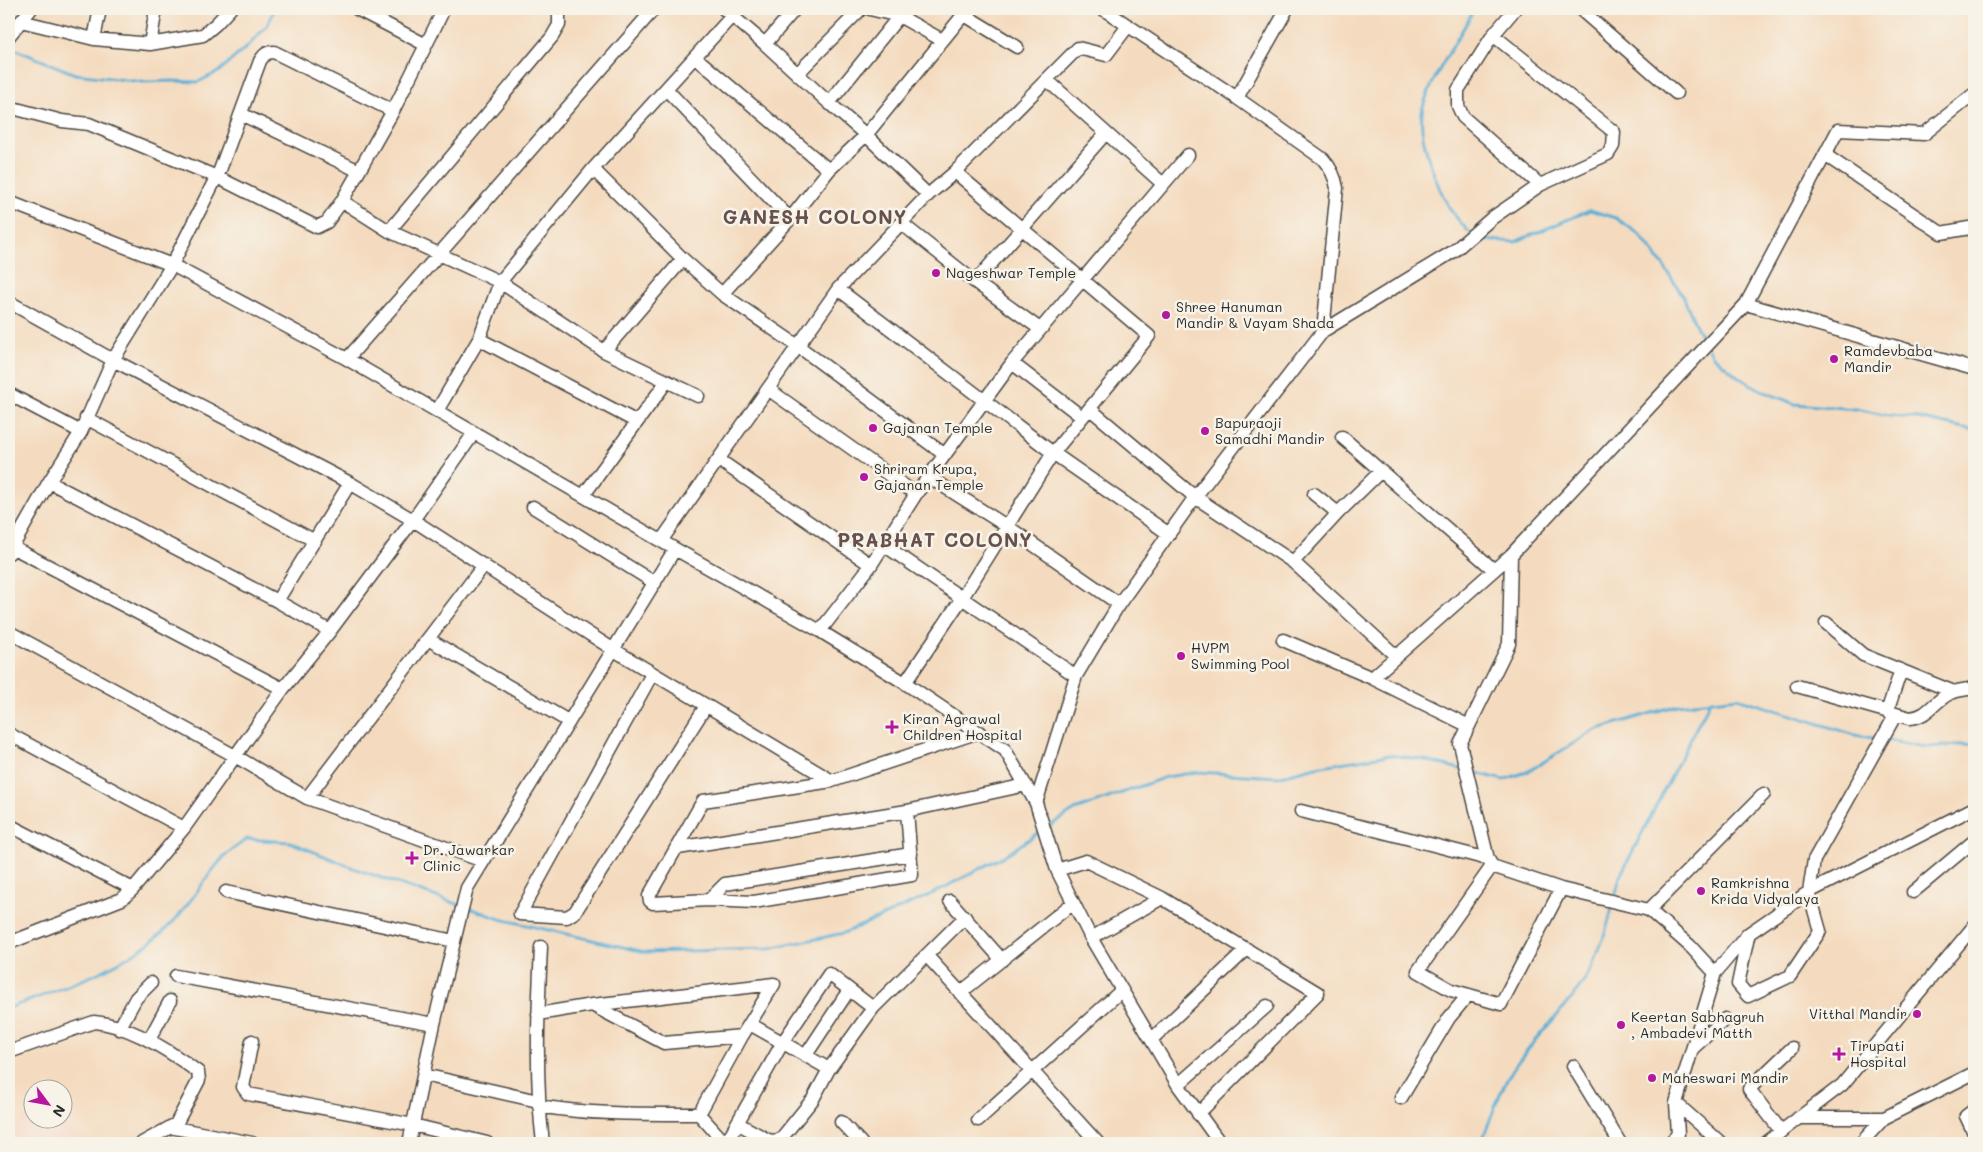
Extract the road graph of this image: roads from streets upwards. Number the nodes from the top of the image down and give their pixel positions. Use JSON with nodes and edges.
{"nodes":[{"id":1,"x":31,"y":9,"type":"edge"},
{"id":2,"x":100,"y":9,"type":"edge"},
{"id":3,"x":156,"y":9,"type":"edge"},
{"id":4,"x":218,"y":9,"type":"edge"},
{"id":5,"x":230,"y":9,"type":"edge"},
{"id":6,"x":357,"y":9,"type":"edge"},
{"id":7,"x":444,"y":9,"type":"edge"},
{"id":8,"x":559,"y":9,"type":"edge"},
{"id":9,"x":654,"y":9,"type":"edge"},
{"id":10,"x":795,"y":9,"type":"edge"},
{"id":11,"x":861,"y":9,"type":"edge"},
{"id":12,"x":870,"y":9,"type":"edge"},
{"id":13,"x":1104,"y":9,"type":"edge"},
{"id":14,"x":1287,"y":9,"type":"edge"},
{"id":15,"x":1515,"y":9,"type":"edge"},
{"id":16,"x":1580,"y":9,"type":"edge"},
{"id":17,"x":965,"y":12,"type":"edge"},
{"id":18,"x":728,"y":13,"type":"edge"},
{"id":19,"x":902,"y":13,"type":"edge"},
{"id":20,"x":216,"y":24,"type":"junction"},
{"id":21,"x":1128,"y":26,"type":"junction"},
{"id":22,"x":13,"y":29,"type":"edge"},
{"id":23,"x":1493,"y":35,"type":"junction"},
{"id":24,"x":94,"y":39,"type":"junction"},
{"id":25,"x":942,"y":40,"type":"junction"},
{"id":26,"x":150,"y":44,"type":"junction"},
{"id":27,"x":765,"y":44,"type":"junction"},
{"id":28,"x":426,"y":45,"type":"junction"},
{"id":29,"x":1017,"y":48,"type":"dead end"},
{"id":30,"x":696,"y":57,"type":"junction"},
{"id":31,"x":797,"y":74,"type":"junction"},
{"id":32,"x":1047,"y":80,"type":"junction"},
{"id":33,"x":666,"y":89,"type":"junction"},
{"id":34,"x":1676,"y":93,"type":"dead end"},
{"id":35,"x":1974,"y":94,"type":"edge"},
{"id":36,"x":1237,"y":98,"type":"junction"},
{"id":37,"x":829,"y":103,"type":"junction"},
{"id":38,"x":9,"y":107,"type":"edge"},
{"id":39,"x":393,"y":111,"type":"junction"},
{"id":40,"x":241,"y":114,"type":"junction"},
{"id":41,"x":1106,"y":133,"type":"junction"},
{"id":42,"x":866,"y":135,"type":"junction"},
{"id":43,"x":1188,"y":155,"type":"dead end"},
{"id":44,"x":1825,"y":155,"type":"junction"},
{"id":45,"x":593,"y":169,"type":"junction"},
{"id":46,"x":829,"y":170,"type":"junction"},
{"id":47,"x":359,"y":171,"type":"junction"},
{"id":48,"x":955,"y":172,"type":"junction"},
{"id":49,"x":216,"y":177,"type":"junction"},
{"id":50,"x":1163,"y":184,"type":"junction"},
{"id":51,"x":1540,"y":185,"type":"junction"},
{"id":52,"x":928,"y":195,"type":"junction"},
{"id":53,"x":342,"y":201,"type":"junction"},
{"id":54,"x":9,"y":202,"type":"edge"},
{"id":55,"x":790,"y":219,"type":"junction"},
{"id":56,"x":901,"y":223,"type":"junction"},
{"id":57,"x":1023,"y":229,"type":"junction"},
{"id":58,"x":390,"y":231,"type":"junction"},
{"id":59,"x":1974,"y":232,"type":"edge"},
{"id":60,"x":439,"y":253,"type":"junction"},
{"id":61,"x":683,"y":258,"type":"junction"},
{"id":62,"x":172,"y":265,"type":"junction"},
{"id":63,"x":1081,"y":280,"type":"junction"},
{"id":64,"x":500,"y":282,"type":"junction"},
{"id":65,"x":975,"y":282,"type":"junction"},
{"id":66,"x":838,"y":289,"type":"junction"},
{"id":67,"x":722,"y":294,"type":"junction"},
{"id":68,"x":9,"y":302,"type":"edge"},
{"id":69,"x":1746,"y":304,"type":"junction"},
{"id":70,"x":1040,"y":328,"type":"junction"},
{"id":71,"x":1323,"y":331,"type":"junction"},
{"id":72,"x":479,"y":339,"type":"junction"},
{"id":73,"x":798,"y":346,"type":"junction"},
{"id":74,"x":604,"y":351,"type":"junction"},
{"id":75,"x":347,"y":359,"type":"junction"},
{"id":76,"x":114,"y":360,"type":"junction"},
{"id":77,"x":1012,"y":363,"type":"junction"},
{"id":78,"x":1974,"y":369,"type":"edge"},
{"id":79,"x":666,"y":381,"type":"junction"},
{"id":80,"x":768,"y":389,"type":"junction"},
{"id":81,"x":9,"y":394,"type":"edge"},
{"id":82,"x":698,"y":396,"type":"dead end"},
{"id":83,"x":983,"y":401,"type":"junction"},
{"id":84,"x":438,"y":411,"type":"junction"},
{"id":85,"x":1082,"y":417,"type":"junction"},
{"id":86,"x":86,"y":418,"type":"junction"},
{"id":87,"x":637,"y":422,"type":"junction"},
{"id":88,"x":81,"y":432,"type":"junction"},
{"id":89,"x":474,"y":433,"type":"junction"},
{"id":90,"x":1342,"y":437,"type":"dead end"},
{"id":91,"x":1053,"y":453,"type":"junction"},
{"id":92,"x":945,"y":455,"type":"junction"},
{"id":93,"x":719,"y":460,"type":"junction"},
{"id":94,"x":1381,"y":471,"type":"junction"},
{"id":95,"x":929,"y":477,"type":"junction"},
{"id":96,"x":49,"y":482,"type":"junction"},
{"id":97,"x":350,"y":483,"type":"junction"},
{"id":98,"x":916,"y":494,"type":"junction"},
{"id":99,"x":1314,"y":494,"type":"dead end"},
{"id":100,"x":583,"y":496,"type":"junction"},
{"id":101,"x":1195,"y":497,"type":"junction"},
{"id":102,"x":533,"y":507,"type":"dead end"},
{"id":103,"x":1338,"y":513,"type":"junction"},
{"id":104,"x":413,"y":520,"type":"junction"},
{"id":105,"x":1008,"y":527,"type":"junction"},
{"id":106,"x":1169,"y":534,"type":"junction"},
{"id":107,"x":315,"y":541,"type":"junction"},
{"id":108,"x":661,"y":542,"type":"junction"},
{"id":109,"x":884,"y":545,"type":"junction"},
{"id":110,"x":10,"y":550,"type":"edge"},
{"id":111,"x":675,"y":550,"type":"junction"},
{"id":112,"x":1511,"y":555,"type":"junction"},
{"id":113,"x":1293,"y":562,"type":"junction"},
{"id":114,"x":484,"y":564,"type":"junction"},
{"id":115,"x":871,"y":565,"type":"junction"},
{"id":116,"x":1494,"y":570,"type":"junction"},
{"id":117,"x":655,"y":583,"type":"junction"},
{"id":118,"x":962,"y":598,"type":"junction"},
{"id":119,"x":277,"y":601,"type":"junction"},
{"id":120,"x":1119,"y":604,"type":"junction"},
{"id":121,"x":1826,"y":624,"type":"dead end"},
{"id":122,"x":330,"y":631,"type":"junction"},
{"id":123,"x":820,"y":631,"type":"junction"},
{"id":124,"x":9,"y":632,"type":"edge"},
{"id":125,"x":428,"y":639,"type":"junction"},
{"id":126,"x":1283,"y":640,"type":"dead end"},
{"id":127,"x":614,"y":650,"type":"junction"},
{"id":128,"x":1396,"y":656,"type":"junction"},
{"id":129,"x":1901,"y":670,"type":"junction"},
{"id":130,"x":652,"y":674,"type":"junction"},
{"id":131,"x":1076,"y":676,"type":"junction"},
{"id":132,"x":1372,"y":678,"type":"junction"},
{"id":133,"x":905,"y":682,"type":"junction"},
{"id":134,"x":1797,"y":686,"type":"dead end"},
{"id":135,"x":1974,"y":688,"type":"edge"},
{"id":136,"x":284,"y":689,"type":"junction"},
{"id":137,"x":1954,"y":692,"type":"junction"},
{"id":138,"x":706,"y":706,"type":"junction"},
{"id":139,"x":1892,"y":717,"type":"junction"},
{"id":140,"x":568,"y":721,"type":"junction"},
{"id":141,"x":1469,"y":726,"type":"junction"},
{"id":142,"x":978,"y":732,"type":"junction"},
{"id":143,"x":9,"y":734,"type":"edge"},
{"id":144,"x":235,"y":756,"type":"junction"},
{"id":145,"x":832,"y":781,"type":"junction"},
{"id":146,"x":1026,"y":785,"type":"junction"},
{"id":147,"x":1764,"y":794,"type":"dead end"},
{"id":148,"x":307,"y":798,"type":"junction"},
{"id":149,"x":1037,"y":807,"type":"junction"},
{"id":150,"x":1974,"y":808,"type":"edge"},
{"id":151,"x":907,"y":811,"type":"junction"},
{"id":152,"x":1301,"y":811,"type":"dead end"},
{"id":153,"x":9,"y":825,"type":"edge"},
{"id":154,"x":184,"y":828,"type":"junction"},
{"id":155,"x":1974,"y":841,"type":"edge"},
{"id":156,"x":678,"y":848,"type":"junction"},
{"id":157,"x":911,"y":854,"type":"junction"},
{"id":158,"x":483,"y":861,"type":"junction"},
{"id":159,"x":1490,"y":863,"type":"junction"},
{"id":160,"x":1057,"y":870,"type":"junction"},
{"id":161,"x":134,"y":889,"type":"junction"},
{"id":162,"x":1561,"y":889,"type":"junction"},
{"id":163,"x":226,"y":892,"type":"dead end"},
{"id":164,"x":1808,"y":892,"type":"junction"},
{"id":165,"x":1913,"y":892,"type":"dead end"},
{"id":166,"x":1162,"y":898,"type":"junction"},
{"id":167,"x":709,"y":900,"type":"junction"},
{"id":168,"x":950,"y":900,"type":"dead end"},
{"id":169,"x":1073,"y":903,"type":"junction"},
{"id":170,"x":1649,"y":910,"type":"junction"},
{"id":171,"x":965,"y":917,"type":"junction"},
{"id":172,"x":1974,"y":926,"type":"edge"},
{"id":173,"x":1748,"y":934,"type":"junction"},
{"id":174,"x":1091,"y":938,"type":"junction"},
{"id":175,"x":454,"y":941,"type":"junction"},
{"id":176,"x":9,"y":942,"type":"edge"},
{"id":177,"x":541,"y":947,"type":"dead end"},
{"id":178,"x":1247,"y":949,"type":"junction"},
{"id":179,"x":926,"y":956,"type":"junction"},
{"id":180,"x":1002,"y":960,"type":"junction"},
{"id":181,"x":1715,"y":972,"type":"junction"},
{"id":182,"x":176,"y":976,"type":"dead end"},
{"id":183,"x":151,"y":983,"type":"dead end"},
{"id":184,"x":850,"y":990,"type":"junction"},
{"id":185,"x":1122,"y":990,"type":"junction"},
{"id":186,"x":960,"y":993,"type":"junction"},
{"id":187,"x":1468,"y":995,"type":"junction"},
{"id":188,"x":170,"y":1001,"type":"dead end"},
{"id":189,"x":592,"y":1005,"type":"junction"},
{"id":190,"x":1267,"y":1006,"type":"dead end"},
{"id":191,"x":872,"y":1008,"type":"junction"},
{"id":192,"x":538,"y":1014,"type":"junction"},
{"id":193,"x":1725,"y":1019,"type":"dead end"},
{"id":194,"x":434,"y":1024,"type":"junction"},
{"id":195,"x":750,"y":1024,"type":"junction"},
{"id":196,"x":119,"y":1029,"type":"junction"},
{"id":197,"x":742,"y":1036,"type":"junction"},
{"id":198,"x":1152,"y":1039,"type":"junction"},
{"id":199,"x":149,"y":1040,"type":"junction"},
{"id":200,"x":252,"y":1041,"type":"dead end"},
{"id":201,"x":783,"y":1042,"type":"junction"},
{"id":202,"x":1792,"y":1048,"type":"dead end"},
{"id":203,"x":1693,"y":1049,"type":"junction"},
{"id":204,"x":9,"y":1052,"type":"edge"},
{"id":205,"x":806,"y":1055,"type":"junction"},
{"id":206,"x":1573,"y":1066,"type":"dead end"},
{"id":207,"x":830,"y":1068,"type":"junction"},
{"id":208,"x":1032,"y":1072,"type":"junction"},
{"id":209,"x":1974,"y":1073,"type":"edge"},
{"id":210,"x":424,"y":1075,"type":"junction"},
{"id":211,"x":1178,"y":1085,"type":"junction"},
{"id":212,"x":1401,"y":1098,"type":"dead end"},
{"id":213,"x":1676,"y":1103,"type":"junction"},
{"id":214,"x":538,"y":1104,"type":"junction"},
{"id":215,"x":1974,"y":1110,"type":"edge"},
{"id":216,"x":699,"y":1114,"type":"junction"},
{"id":217,"x":1198,"y":1114,"type":"junction"},
{"id":218,"x":1798,"y":1118,"type":"junction"},
{"id":219,"x":1884,"y":1118,"type":"junction"},
{"id":220,"x":978,"y":1120,"type":"dead end"},
{"id":221,"x":841,"y":1122,"type":"dead end"},
{"id":222,"x":737,"y":1123,"type":"junction"},
{"id":223,"x":413,"y":1125,"type":"junction"},
{"id":224,"x":170,"y":1128,"type":"junction"},
{"id":225,"x":1974,"y":1133,"type":"edge"},
{"id":226,"x":1775,"y":1138,"type":"edge"},
{"id":227,"x":142,"y":1143,"type":"edge"},
{"id":228,"x":252,"y":1143,"type":"edge"},
{"id":229,"x":409,"y":1143,"type":"edge"},
{"id":230,"x":487,"y":1143,"type":"edge"},
{"id":231,"x":543,"y":1143,"type":"edge"},
{"id":232,"x":726,"y":1143,"type":"edge"},
{"id":233,"x":861,"y":1143,"type":"edge"},
{"id":234,"x":1098,"y":1143,"type":"edge"},
{"id":235,"x":1220,"y":1143,"type":"edge"},
{"id":236,"x":1620,"y":1143,"type":"edge"},
{"id":237,"x":1670,"y":1143,"type":"edge"},
{"id":238,"x":1721,"y":1143,"type":"edge"},
{"id":239,"x":1861,"y":1143,"type":"edge"}],
"edges":[{"from":1,"to":22,"type":"street"},
{"from":2,"to":24,"type":"street"},
{"from":3,"to":26,"type":"street"},
{"from":4,"to":20,"type":"street"},
{"from":5,"to":20,"type":"street"},
{"from":6,"to":28,"type":"street"},
{"from":7,"to":28,"type":"street"},
{"from":8,"to":58,"type":"street"},
{"from":9,"to":60,"type":"street"},
{"from":10,"to":27,"type":"street"},
{"from":11,"to":31,"type":"street"},
{"from":12,"to":19,"type":"street"},
{"from":13,"to":21,"type":"street"},
{"from":14,"to":36,"type":"street"},
{"from":15,"to":23,"type":"street"},
{"from":16,"to":34,"type":"street"},
{"from":17,"to":25,"type":"street"},
{"from":17,"to":29,"type":"street"},
{"from":18,"to":27,"type":"street"},
{"from":18,"to":30,"type":"street"},
{"from":19,"to":25,"type":"street"},
{"from":19,"to":37,"type":"street"},
{"from":20,"to":26,"type":"street"},
{"from":21,"to":32,"type":"street"},
{"from":21,"to":36,"type":"street"},
{"from":22,"to":24,"type":"street"},
{"from":23,"to":51,"type":"street"},
{"from":23,"to":51,"type":"street"},
{"from":24,"to":26,"type":"street"},
{"from":25,"to":42,"type":"street"},
{"from":27,"to":31,"type":"street"},
{"from":28,"to":39,"type":"street"},
{"from":30,"to":33,"type":"street"},
{"from":30,"to":46,"type":"street"},
{"from":31,"to":37,"type":"street"},
{"from":32,"to":41,"type":"street"},
{"from":32,"to":48,"type":"street"},
{"from":33,"to":45,"type":"street"},
{"from":33,"to":55,"type":"street"},
{"from":35,"to":44,"type":"street"},
{"from":36,"to":71,"type":"street"},
{"from":37,"to":42,"type":"street"},
{"from":38,"to":49,"type":"street"},
{"from":39,"to":40,"type":"street"},
{"from":39,"to":47,"type":"street"},
{"from":40,"to":47,"type":"street"},
{"from":40,"to":49,"type":"street"},
{"from":41,"to":50,"type":"street"},
{"from":41,"to":57,"type":"street"},
{"from":42,"to":46,"type":"street"},
{"from":42,"to":52,"type":"street"},
{"from":43,"to":50,"type":"street"},
{"from":44,"to":59,"type":"street"},
{"from":44,"to":69,"type":"street"},
{"from":45,"to":61,"type":"street"},
{"from":45,"to":64,"type":"street"},
{"from":46,"to":55,"type":"street"},
{"from":47,"to":53,"type":"street"},
{"from":48,"to":52,"type":"street"},
{"from":48,"to":57,"type":"street"},
{"from":49,"to":53,"type":"street"},
{"from":49,"to":62,"type":"street"},
{"from":50,"to":63,"type":"street"},
{"from":51,"to":71,"type":"street"},
{"from":52,"to":56,"type":"street"},
{"from":53,"to":58,"type":"street"},
{"from":54,"to":62,"type":"street"},
{"from":55,"to":67,"type":"street"},
{"from":56,"to":65,"type":"street"},
{"from":56,"to":66,"type":"street"},
{"from":57,"to":63,"type":"street"},
{"from":57,"to":65,"type":"street"},
{"from":58,"to":60,"type":"street"},
{"from":60,"to":64,"type":"street"},
{"from":60,"to":75,"type":"street"},
{"from":61,"to":67,"type":"street"},
{"from":61,"to":74,"type":"street"},
{"from":62,"to":75,"type":"street"},
{"from":62,"to":76,"type":"street"},
{"from":63,"to":70,"type":"street"},
{"from":63,"to":85,"type":"street"},
{"from":64,"to":72,"type":"street"},
{"from":64,"to":74,"type":"street"},
{"from":65,"to":70,"type":"street"},
{"from":66,"to":73,"type":"street"},
{"from":66,"to":83,"type":"street"},
{"from":67,"to":73,"type":"street"},
{"from":68,"to":76,"type":"street"},
{"from":69,"to":78,"type":"street"},
{"from":69,"to":112,"type":"street"},
{"from":70,"to":77,"type":"street"},
{"from":71,"to":101,"type":"street"},
{"from":72,"to":84,"type":"street"},
{"from":72,"to":87,"type":"street"},
{"from":73,"to":80,"type":"street"},
{"from":73,"to":92,"type":"street"},
{"from":74,"to":79,"type":"street"},
{"from":75,"to":84,"type":"street"},
{"from":76,"to":86,"type":"street"},
{"from":76,"to":97,"type":"street"},
{"from":77,"to":83,"type":"street"},
{"from":77,"to":85,"type":"street"},
{"from":79,"to":82,"type":"street"},
{"from":79,"to":87,"type":"street"},
{"from":80,"to":93,"type":"street"},
{"from":80,"to":98,"type":"street"},
{"from":81,"to":88,"type":"street"},
{"from":83,"to":91,"type":"street"},
{"from":83,"to":92,"type":"street"},
{"from":84,"to":89,"type":"street"},
{"from":85,"to":91,"type":"street"},
{"from":85,"to":101,"type":"street"},
{"from":86,"to":88,"type":"street"},
{"from":86,"to":107,"type":"street"},
{"from":87,"to":100,"type":"street"},
{"from":88,"to":96,"type":"street"},
{"from":89,"to":100,"type":"street"},
{"from":89,"to":104,"type":"street"},
{"from":90,"to":94,"type":"street"},
{"from":91,"to":105,"type":"street"},
{"from":91,"to":106,"type":"street"},
{"from":92,"to":95,"type":"street"},
{"from":93,"to":108,"type":"street"},
{"from":93,"to":115,"type":"street"},
{"from":94,"to":103,"type":"street"},
{"from":94,"to":116,"type":"street"},
{"from":95,"to":98,"type":"street"},
{"from":95,"to":105,"type":"street"},
{"from":96,"to":110,"type":"street"},
{"from":96,"to":119,"type":"street"},
{"from":97,"to":104,"type":"street"},
{"from":97,"to":107,"type":"street"},
{"from":98,"to":109,"type":"street"},
{"from":99,"to":103,"type":"street"},
{"from":100,"to":108,"type":"street"},
{"from":101,"to":106,"type":"street"},
{"from":101,"to":113,"type":"street"},
{"from":102,"to":117,"type":"street"},
{"from":103,"to":113,"type":"street"},
{"from":104,"to":114,"type":"street"},
{"from":104,"to":122,"type":"street"},
{"from":105,"to":118,"type":"street"},
{"from":105,"to":120,"type":"street"},
{"from":106,"to":120,"type":"street"},
{"from":107,"to":119,"type":"street"},
{"from":108,"to":111,"type":"street"},
{"from":109,"to":115,"type":"street"},
{"from":109,"to":118,"type":"street"},
{"from":110,"to":136,"type":"street"},
{"from":111,"to":117,"type":"street"},
{"from":111,"to":123,"type":"street"},
{"from":112,"to":116,"type":"street"},
{"from":112,"to":141,"type":"street"},
{"from":113,"to":128,"type":"street"},
{"from":114,"to":125,"type":"street"},
{"from":114,"to":127,"type":"street"},
{"from":115,"to":123,"type":"street"},
{"from":116,"to":128,"type":"street"},
{"from":117,"to":127,"type":"street"},
{"from":118,"to":131,"type":"street"},
{"from":118,"to":133,"type":"street"},
{"from":119,"to":122,"type":"street"},
{"from":120,"to":131,"type":"street"},
{"from":121,"to":129,"type":"street"},
{"from":122,"to":136,"type":"street"},
{"from":123,"to":133,"type":"street"},
{"from":124,"to":144,"type":"street"},
{"from":125,"to":140,"type":"street"},
{"from":125,"to":148,"type":"street"},
{"from":126,"to":132,"type":"street"},
{"from":127,"to":130,"type":"street"},
{"from":127,"to":140,"type":"street"},
{"from":128,"to":132,"type":"street"},
{"from":129,"to":137,"type":"street"},
{"from":129,"to":139,"type":"street"},
{"from":130,"to":138,"type":"street"},
{"from":130,"to":138,"type":"street"},
{"from":131,"to":149,"type":"street"},
{"from":132,"to":141,"type":"street"},
{"from":133,"to":142,"type":"street"},
{"from":134,"to":139,"type":"street"},
{"from":135,"to":137,"type":"street"},
{"from":136,"to":144,"type":"street"},
{"from":137,"to":139,"type":"street"},
{"from":138,"to":145,"type":"street"},
{"from":139,"to":164,"type":"street"},
{"from":140,"to":158,"type":"street"},
{"from":141,"to":159,"type":"street"},
{"from":142,"to":145,"type":"street"},
{"from":142,"to":146,"type":"street"},
{"from":143,"to":154,"type":"street"},
{"from":144,"to":148,"type":"street"},
{"from":144,"to":154,"type":"street"},
{"from":145,"to":156,"type":"street"},
{"from":146,"to":149,"type":"street"},
{"from":146,"to":151,"type":"street"},
{"from":147,"to":170,"type":"street"},
{"from":148,"to":158,"type":"street"},
{"from":149,"to":160,"type":"street"},
{"from":150,"to":164,"type":"street"},
{"from":151,"to":156,"type":"street"},
{"from":151,"to":157,"type":"street"},
{"from":152,"to":159,"type":"street"},
{"from":153,"to":161,"type":"street"},
{"from":154,"to":161,"type":"street"},
{"from":155,"to":165,"type":"street"},
{"from":156,"to":167,"type":"street"},
{"from":157,"to":167,"type":"street"},
{"from":157,"to":167,"type":"street"},
{"from":158,"to":175,"type":"street"},
{"from":159,"to":162,"type":"street"},
{"from":159,"to":187,"type":"street"},
{"from":160,"to":166,"type":"street"},
{"from":160,"to":169,"type":"street"},
{"from":161,"to":176,"type":"street"},
{"from":162,"to":170,"type":"street"},
{"from":162,"to":187,"type":"street"},
{"from":163,"to":175,"type":"street"},
{"from":164,"to":173,"type":"street"},
{"from":164,"to":173,"type":"street"},
{"from":166,"to":174,"type":"street"},
{"from":166,"to":178,"type":"street"},
{"from":168,"to":171,"type":"street"},
{"from":169,"to":174,"type":"street"},
{"from":169,"to":180,"type":"street"},
{"from":170,"to":181,"type":"street"},
{"from":171,"to":179,"type":"street"},
{"from":171,"to":180,"type":"street"},
{"from":172,"to":218,"type":"street"},
{"from":173,"to":181,"type":"street"},
{"from":174,"to":185,"type":"street"},
{"from":175,"to":194,"type":"street"},
{"from":177,"to":192,"type":"street"},
{"from":178,"to":198,"type":"street"},
{"from":178,"to":217,"type":"street"},
{"from":179,"to":186,"type":"street"},
{"from":179,"to":191,"type":"street"},
{"from":180,"to":186,"type":"street"},
{"from":181,"to":203,"type":"street"},
{"from":182,"to":194,"type":"street"},
{"from":183,"to":196,"type":"street"},
{"from":184,"to":191,"type":"street"},
{"from":184,"to":201,"type":"street"},
{"from":184,"to":205,"type":"street"},
{"from":185,"to":198,"type":"street"},
{"from":185,"to":208,"type":"street"},
{"from":186,"to":208,"type":"street"},
{"from":187,"to":212,"type":"street"},
{"from":188,"to":199,"type":"street"},
{"from":189,"to":192,"type":"street"},
{"from":189,"to":195,"type":"street"},
{"from":189,"to":197,"type":"street"},
{"from":190,"to":211,"type":"street"},
{"from":191,"to":207,"type":"street"},
{"from":192,"to":214,"type":"street"},
{"from":193,"to":203,"type":"street"},
{"from":194,"to":210,"type":"street"},
{"from":195,"to":197,"type":"street"},
{"from":195,"to":201,"type":"street"},
{"from":196,"to":199,"type":"street"},
{"from":196,"to":204,"type":"street"},
{"from":197,"to":216,"type":"street"},
{"from":198,"to":211,"type":"street"},
{"from":199,"to":224,"type":"street"},
{"from":200,"to":223,"type":"street"},
{"from":201,"to":205,"type":"street"},
{"from":201,"to":222,"type":"street"},
{"from":202,"to":226,"type":"street"},
{"from":203,"to":213,"type":"street"},
{"from":205,"to":207,"type":"street"},
{"from":206,"to":236,"type":"street"},
{"from":207,"to":222,"type":"street"},
{"from":208,"to":220,"type":"street"},
{"from":208,"to":234,"type":"street"},
{"from":209,"to":219,"type":"street"},
{"from":210,"to":214,"type":"street"},
{"from":210,"to":223,"type":"street"},
{"from":211,"to":217,"type":"street"},
{"from":213,"to":237,"type":"street"},
{"from":213,"to":238,"type":"street"},
{"from":214,"to":216,"type":"street"},
{"from":214,"to":231,"type":"street"},
{"from":215,"to":225,"type":"street"},
{"from":216,"to":232,"type":"street"},
{"from":217,"to":235,"type":"street"},
{"from":218,"to":219,"type":"street"},
{"from":218,"to":226,"type":"street"},
{"from":219,"to":239,"type":"street"},
{"from":221,"to":233,"type":"street"},
{"from":222,"to":232,"type":"street"},
{"from":223,"to":229,"type":"street"},
{"from":223,"to":230,"type":"street"},
{"from":224,"to":227,"type":"street"},
{"from":224,"to":228,"type":"street"}]}
